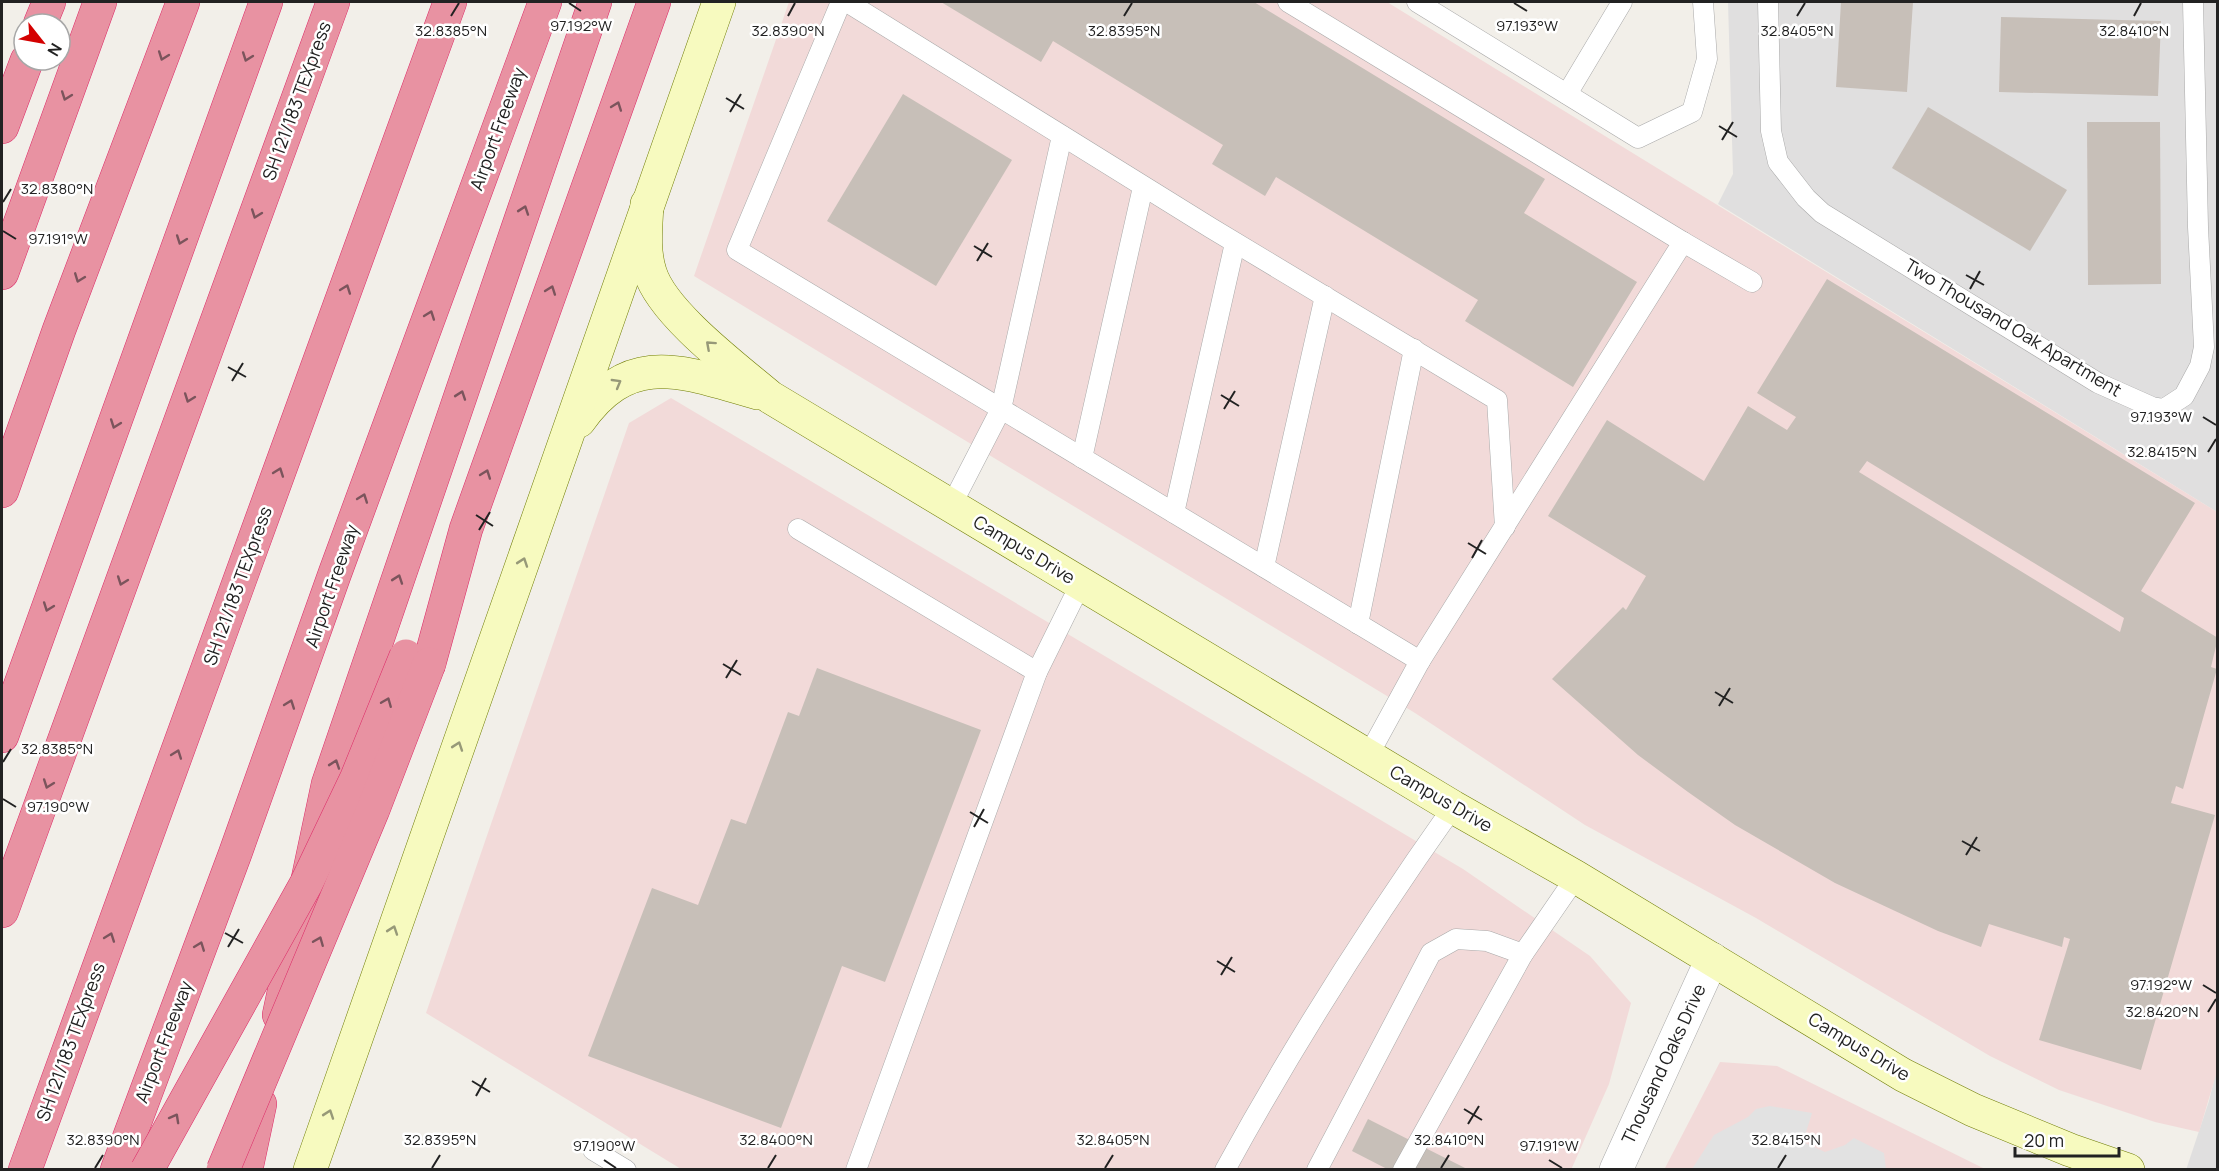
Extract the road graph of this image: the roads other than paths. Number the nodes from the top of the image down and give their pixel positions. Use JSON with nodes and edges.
{"nodes":[{"id":1,"x":100,"y":2,"type":"edge"},
{"id":2,"x":183,"y":2,"type":"edge"},
{"id":3,"x":266,"y":2,"type":"edge"},
{"id":4,"x":333,"y":2,"type":"edge"},
{"id":5,"x":450,"y":2,"type":"edge"},
{"id":6,"x":545,"y":2,"type":"edge"},
{"id":7,"x":595,"y":2,"type":"edge"},
{"id":8,"x":654,"y":2,"type":"edge"},
{"id":9,"x":719,"y":2,"type":"edge"},
{"id":10,"x":841,"y":2,"type":"edge"},
{"id":11,"x":847,"y":2,"type":"edge"},
{"id":12,"x":1288,"y":2,"type":"edge"},
{"id":13,"x":1417,"y":2,"type":"edge"},
{"id":14,"x":1622,"y":2,"type":"edge"},
{"id":15,"x":1703,"y":2,"type":"edge"},
{"id":16,"x":1768,"y":2,"type":"edge"},
{"id":17,"x":2193,"y":2,"type":"edge"},
{"id":18,"x":23,"y":72,"type":"edge"},
{"id":19,"x":1567,"y":94,"type":"junction"},
{"id":20,"x":2,"y":128,"type":"edge"},
{"id":21,"x":1062,"y":136,"type":"junction"},
{"id":22,"x":1143,"y":187,"type":"junction"},
{"id":23,"x":647,"y":204,"type":"junction"},
{"id":24,"x":1683,"y":242,"type":"junction"},
{"id":25,"x":1235,"y":243,"type":"junction"},
{"id":26,"x":2,"y":273,"type":"edge"},
{"id":27,"x":1752,"y":282,"type":"dead end"},
{"id":28,"x":1325,"y":296,"type":"junction"},
{"id":29,"x":1414,"y":349,"type":"junction"},
{"id":30,"x":770,"y":397,"type":"junction"},
{"id":31,"x":1001,"y":409,"type":"junction"},
{"id":32,"x":565,"y":442,"type":"junction"},
{"id":33,"x":1082,"y":458,"type":"junction"},
{"id":34,"x":2,"y":491,"type":"edge"},
{"id":35,"x":951,"y":506,"type":"junction"},
{"id":36,"x":1174,"y":513,"type":"junction"},
{"id":37,"x":1505,"y":527,"type":"junction"},
{"id":38,"x":798,"y":529,"type":"dead end"},
{"id":39,"x":1264,"y":567,"type":"junction"},
{"id":40,"x":1081,"y":583,"type":"junction"},
{"id":41,"x":1358,"y":624,"type":"junction"},
{"id":42,"x":418,"y":660,"type":"junction"},
{"id":43,"x":1420,"y":661,"type":"junction"},
{"id":44,"x":1037,"y":672,"type":"junction"},
{"id":45,"x":2,"y":736,"type":"edge"},
{"id":46,"x":1368,"y":756,"type":"junction"},
{"id":47,"x":1453,"y":807,"type":"junction"},
{"id":48,"x":1576,"y":877,"type":"junction"},
{"id":49,"x":2,"y":911,"type":"edge"},
{"id":50,"x":1523,"y":954,"type":"junction"},
{"id":51,"x":1712,"y":959,"type":"junction"},
{"id":52,"x":593,"y":1150,"type":"dead end"},
{"id":53,"x":25,"y":1170,"type":"edge"},
{"id":54,"x":117,"y":1170,"type":"edge"},
{"id":55,"x":147,"y":1170,"type":"edge"},
{"id":56,"x":223,"y":1170,"type":"edge"},
{"id":57,"x":246,"y":1170,"type":"edge"},
{"id":58,"x":310,"y":1170,"type":"edge"},
{"id":59,"x":626,"y":1170,"type":"edge"},
{"id":60,"x":856,"y":1170,"type":"edge"},
{"id":61,"x":1225,"y":1170,"type":"edge"},
{"id":62,"x":1317,"y":1170,"type":"edge"},
{"id":63,"x":1403,"y":1170,"type":"edge"},
{"id":64,"x":1616,"y":1170,"type":"edge"},
{"id":65,"x":2128,"y":1170,"type":"edge"}],
"edges":[{"from":1,"to":26,"type":"highway","one_way":true},
{"from":2,"to":34,"type":"highway","one_way":true},
{"from":3,"to":45,"type":"highway","one_way":true},
{"from":4,"to":49,"type":"highway","name":"SH 121/183 TEXpress","one_way":true},
{"from":53,"to":5,"type":"highway","name":"SH 121/183 TEXpress","one_way":true},
{"from":54,"to":6,"type":"highway","name":"Airport Freeway","one_way":true},
{"from":57,"to":7,"type":"highway","one_way":true},
{"from":42,"to":8,"type":"highway","one_way":true},
{"from":9,"to":23,"type":"street"},
{"from":10,"to":31,"type":"lane"},
{"from":11,"to":21,"type":"lane"},
{"from":12,"to":24,"type":"lane"},
{"from":13,"to":19,"type":"lane"},
{"from":14,"to":19,"type":"lane"},
{"from":15,"to":19,"type":"lane"},
{"from":16,"to":17,"type":"lane","name":"Two Thousand Oak Apartment"},
{"from":18,"to":20,"type":"highway"},
{"from":21,"to":22,"type":"lane"},
{"from":21,"to":31,"type":"lane"},
{"from":22,"to":25,"type":"lane"},
{"from":22,"to":33,"type":"lane"},
{"from":30,"to":23,"type":"street","name":"Campus Drive","one_way":true},
{"from":23,"to":32,"type":"street"},
{"from":24,"to":27,"type":"lane"},
{"from":24,"to":37,"type":"lane"},
{"from":25,"to":28,"type":"lane"},
{"from":25,"to":36,"type":"lane"},
{"from":28,"to":29,"type":"lane"},
{"from":28,"to":39,"type":"lane"},
{"from":29,"to":37,"type":"lane"},
{"from":29,"to":41,"type":"lane"},
{"from":32,"to":30,"type":"street","name":"Campus Drive","one_way":true},
{"from":30,"to":35,"type":"street","name":"Campus Drive"},
{"from":31,"to":33,"type":"lane"},
{"from":31,"to":35,"type":"lane"},
{"from":58,"to":32,"type":"street","one_way":true},
{"from":33,"to":36,"type":"lane"},
{"from":35,"to":40,"type":"street","name":"Campus Drive"},
{"from":36,"to":39,"type":"lane"},
{"from":37,"to":43,"type":"lane"},
{"from":38,"to":44,"type":"lane"},
{"from":39,"to":41,"type":"lane"},
{"from":40,"to":44,"type":"lane"},
{"from":40,"to":46,"type":"street","name":"Campus Drive"},
{"from":41,"to":43,"type":"lane"},
{"from":55,"to":42,"type":"highway","one_way":true,"bridge":true},
{"from":56,"to":42,"type":"highway","one_way":true,"bridge":true},
{"from":43,"to":46,"type":"lane"},
{"from":44,"to":60,"type":"lane"},
{"from":46,"to":47,"type":"street","name":"Campus Drive"},
{"from":47,"to":48,"type":"street","name":"Campus Drive"},
{"from":47,"to":61,"type":"lane"},
{"from":48,"to":50,"type":"lane"},
{"from":48,"to":51,"type":"street","name":"Campus Drive"},
{"from":50,"to":62,"type":"lane"},
{"from":50,"to":63,"type":"lane"},
{"from":51,"to":64,"type":"street","name":"Thousand Oaks Drive"},
{"from":51,"to":65,"type":"street","name":"Campus Drive"},
{"from":52,"to":59,"type":"lane"}]}
